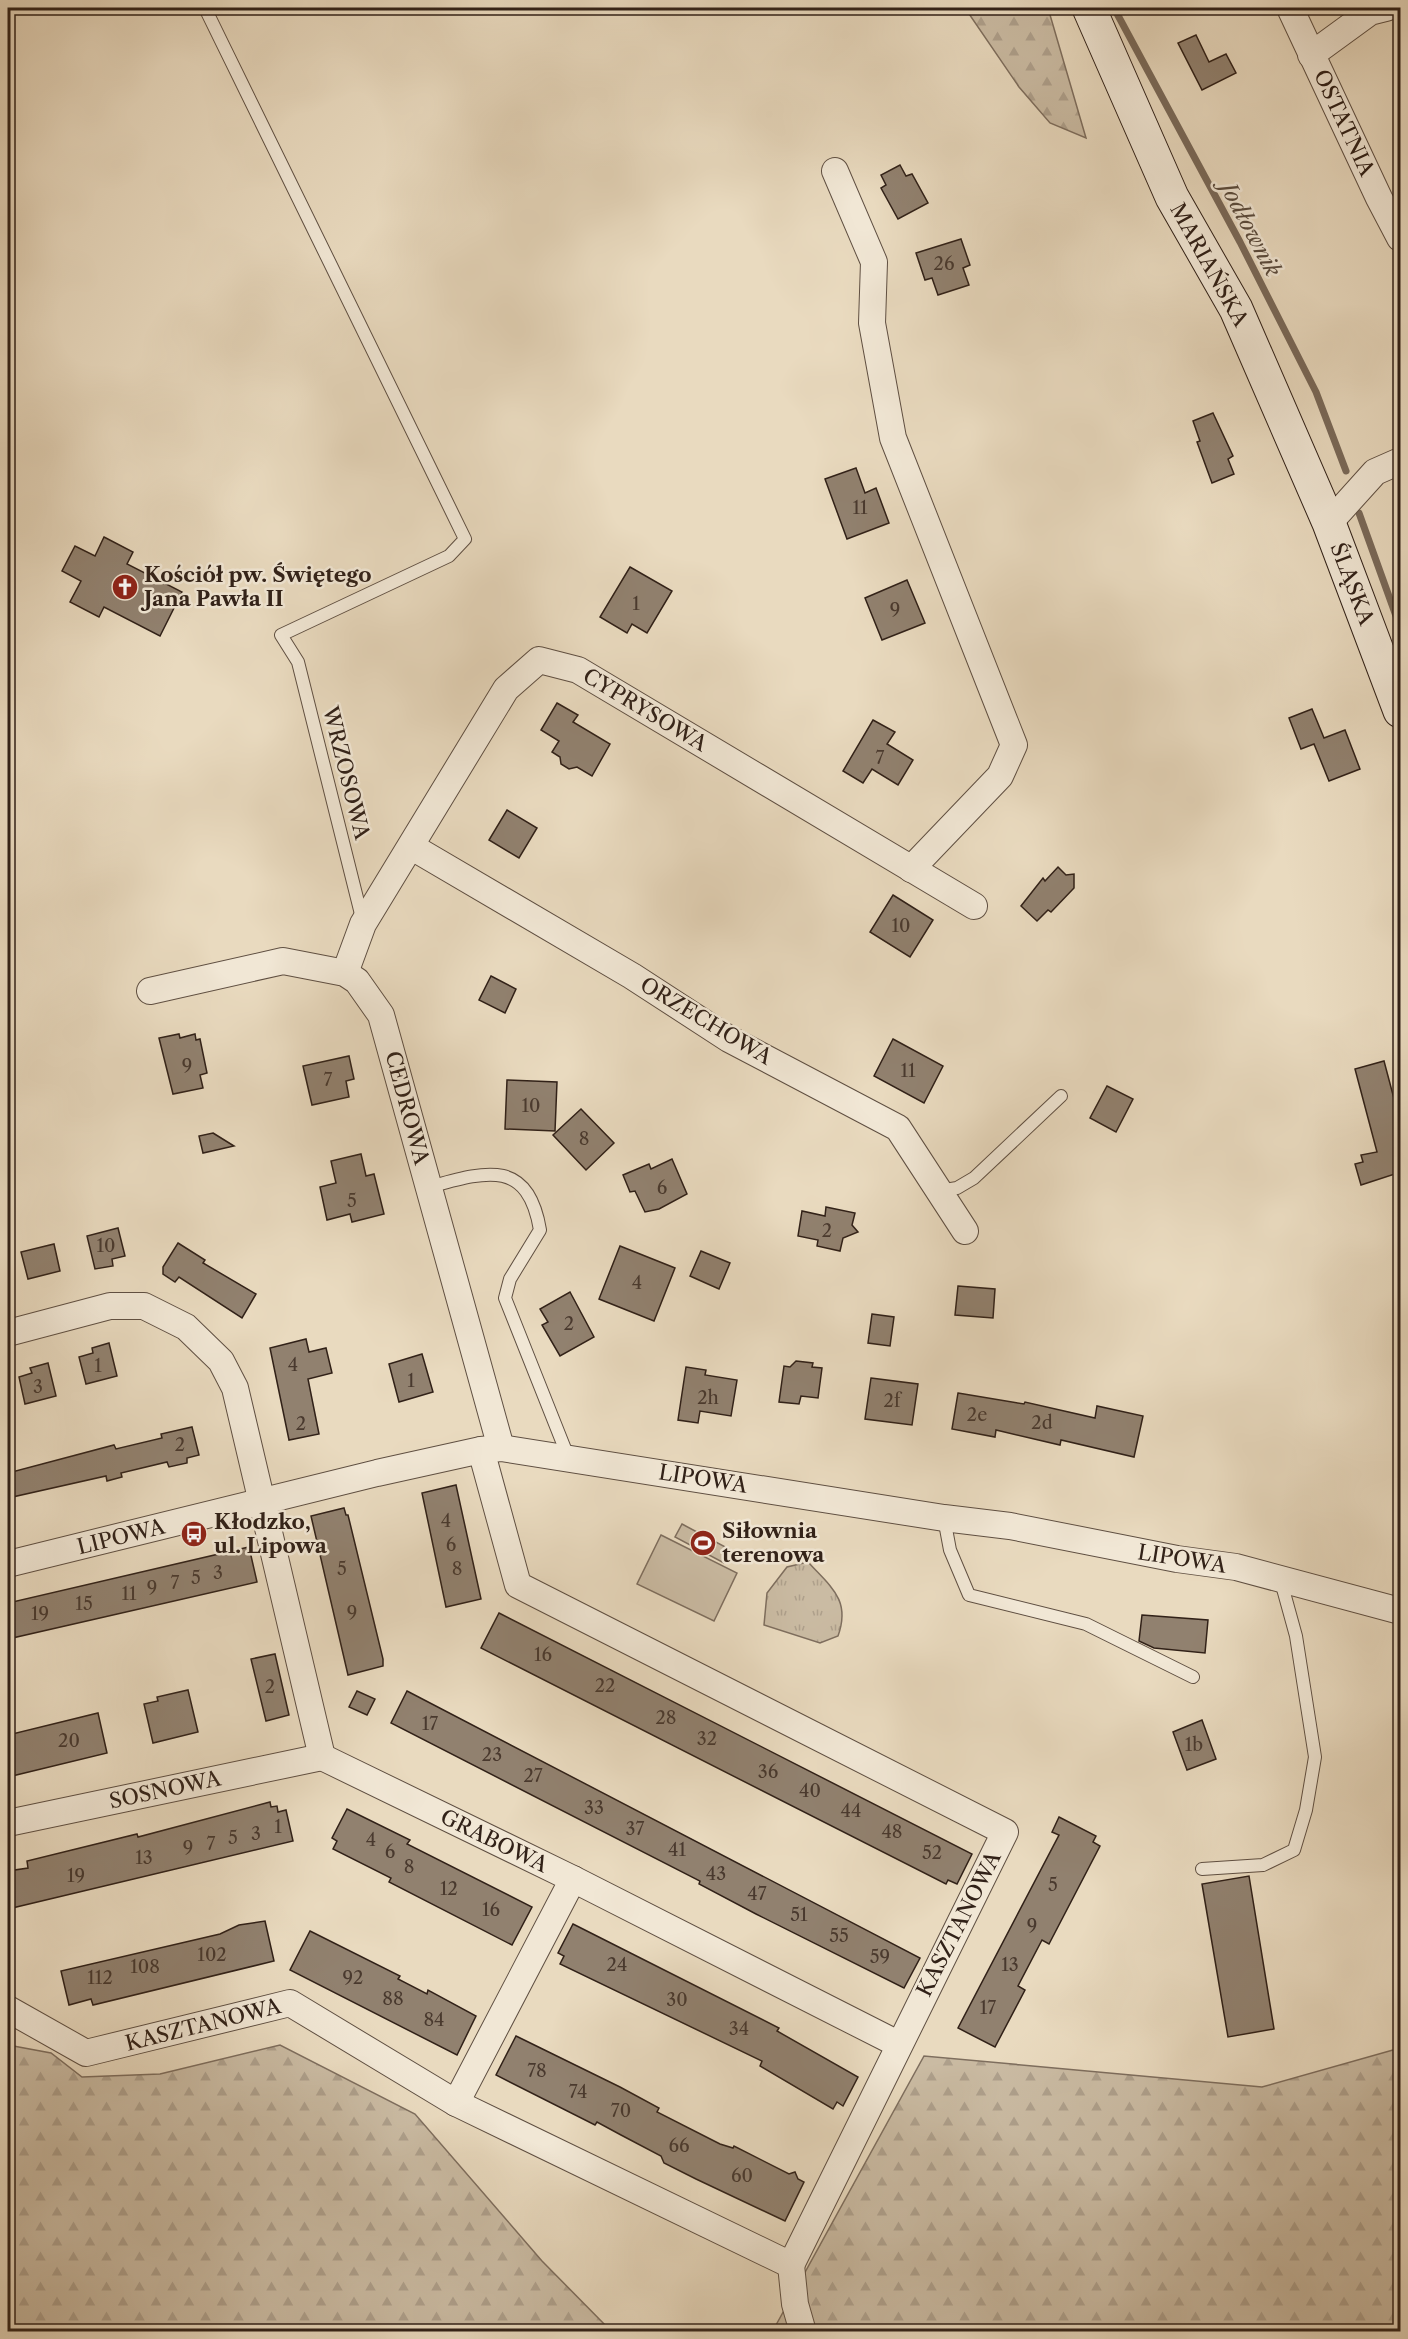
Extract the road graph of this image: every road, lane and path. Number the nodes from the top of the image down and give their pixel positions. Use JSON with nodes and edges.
{"nodes":[{"id":1,"x":205,"y":8,"type":"edge"},
{"id":2,"x":1089,"y":8,"type":"edge"},
{"id":3,"x":1290,"y":8,"type":"edge"},
{"id":4,"x":1386,"y":8,"type":"edge"},
{"id":5,"x":1311,"y":55,"type":"junction"},
{"id":6,"x":835,"y":171,"type":"dead end"},
{"id":7,"x":1401,"y":238,"type":"edge"},
{"id":8,"x":1401,"y":461,"type":"edge"},
{"id":9,"x":1329,"y":524,"type":"junction"},
{"id":10,"x":1401,"y":711,"type":"edge"},
{"id":11,"x":412,"y":847,"type":"junction"},
{"id":12,"x":911,"y":869,"type":"junction"},
{"id":13,"x":974,"y":906,"type":"dead end"},
{"id":14,"x":363,"y":924,"type":"junction"},
{"id":15,"x":345,"y":973,"type":"junction"},
{"id":16,"x":150,"y":991,"type":"dead end"},
{"id":17,"x":1061,"y":1096,"type":"dead end"},
{"id":18,"x":429,"y":1187,"type":"junction"},
{"id":19,"x":939,"y":1191,"type":"junction"},
{"id":20,"x":965,"y":1231,"type":"dead end"},
{"id":21,"x":8,"y":1333,"type":"edge"},
{"id":22,"x":491,"y":1449,"type":"junction"},
{"id":23,"x":569,"y":1459,"type":"junction"},
{"id":24,"x":262,"y":1503,"type":"junction"},
{"id":25,"x":945,"y":1518,"type":"junction"},
{"id":26,"x":8,"y":1564,"type":"edge"},
{"id":27,"x":1280,"y":1577,"type":"junction"},
{"id":28,"x":1401,"y":1611,"type":"edge"},
{"id":29,"x":1193,"y":1677,"type":"dead end"},
{"id":30,"x":322,"y":1757,"type":"junction"},
{"id":31,"x":8,"y":1822,"type":"edge"},
{"id":32,"x":1202,"y":1869,"type":"dead end"},
{"id":33,"x":573,"y":1879,"type":"junction"},
{"id":34,"x":8,"y":2009,"type":"edge"},
{"id":35,"x":898,"y":2044,"type":"junction"},
{"id":36,"x":456,"y":2103,"type":"junction"},
{"id":37,"x":791,"y":2265,"type":"junction"},
{"id":38,"x":803,"y":2331,"type":"edge"}],
"edges":[{"from":1,"to":14,"type":"lane","name":"WRZOSOWA"},
{"from":2,"to":9,"type":"street","name":"MARIAŃSKA"},
{"from":3,"to":5,"type":"street","name":"OSTATNIA"},
{"from":4,"to":5,"type":"street"},
{"from":5,"to":7,"type":"street","name":"OSTATNIA"},
{"from":6,"to":12,"type":"street"},
{"from":8,"to":9,"type":"street"},
{"from":9,"to":10,"type":"street","name":"ŚLĄSKA"},
{"from":11,"to":12,"type":"street","name":"CYPRYSOWA"},
{"from":11,"to":14,"type":"street","name":"CYPRYSOWA"},
{"from":11,"to":19,"type":"street","name":"ORZECHOWA"},
{"from":12,"to":13,"type":"street","name":"CYPRYSOWA"},
{"from":14,"to":15,"type":"street","name":"CYPRYSOWA"},
{"from":15,"to":16,"type":"street"},
{"from":15,"to":18,"type":"street","name":"CEDROWA"},
{"from":17,"to":19,"type":"lane"},
{"from":18,"to":22,"type":"street","name":"CEDROWA"},
{"from":18,"to":23,"type":"lane"},
{"from":19,"to":20,"type":"street","name":"ORZECHOWA"},
{"from":21,"to":24,"type":"street"},
{"from":22,"to":23,"type":"street","name":"LIPOWA"},
{"from":22,"to":24,"type":"street","name":"LIPOWA"},
{"from":22,"to":35,"type":"street","name":"KASZTANOWA"},
{"from":23,"to":25,"type":"street","name":"LIPOWA"},
{"from":24,"to":26,"type":"street","name":"LIPOWA"},
{"from":24,"to":30,"type":"street"},
{"from":25,"to":27,"type":"street","name":"LIPOWA"},
{"from":25,"to":29,"type":"lane"},
{"from":27,"to":28,"type":"street","name":"LIPOWA"},
{"from":27,"to":32,"type":"lane"},
{"from":30,"to":31,"type":"street","name":"SOSNOWA"},
{"from":30,"to":33,"type":"street","name":"GRABOWA"},
{"from":33,"to":35,"type":"street","name":"GRABOWA"},
{"from":33,"to":36,"type":"street"},
{"from":34,"to":36,"type":"street","name":"KASZTANOWA"},
{"from":35,"to":37,"type":"street","name":"KASZTANOWA"},
{"from":36,"to":37,"type":"street","name":"KASZTANOWA"},
{"from":37,"to":38,"type":"street"}]}
